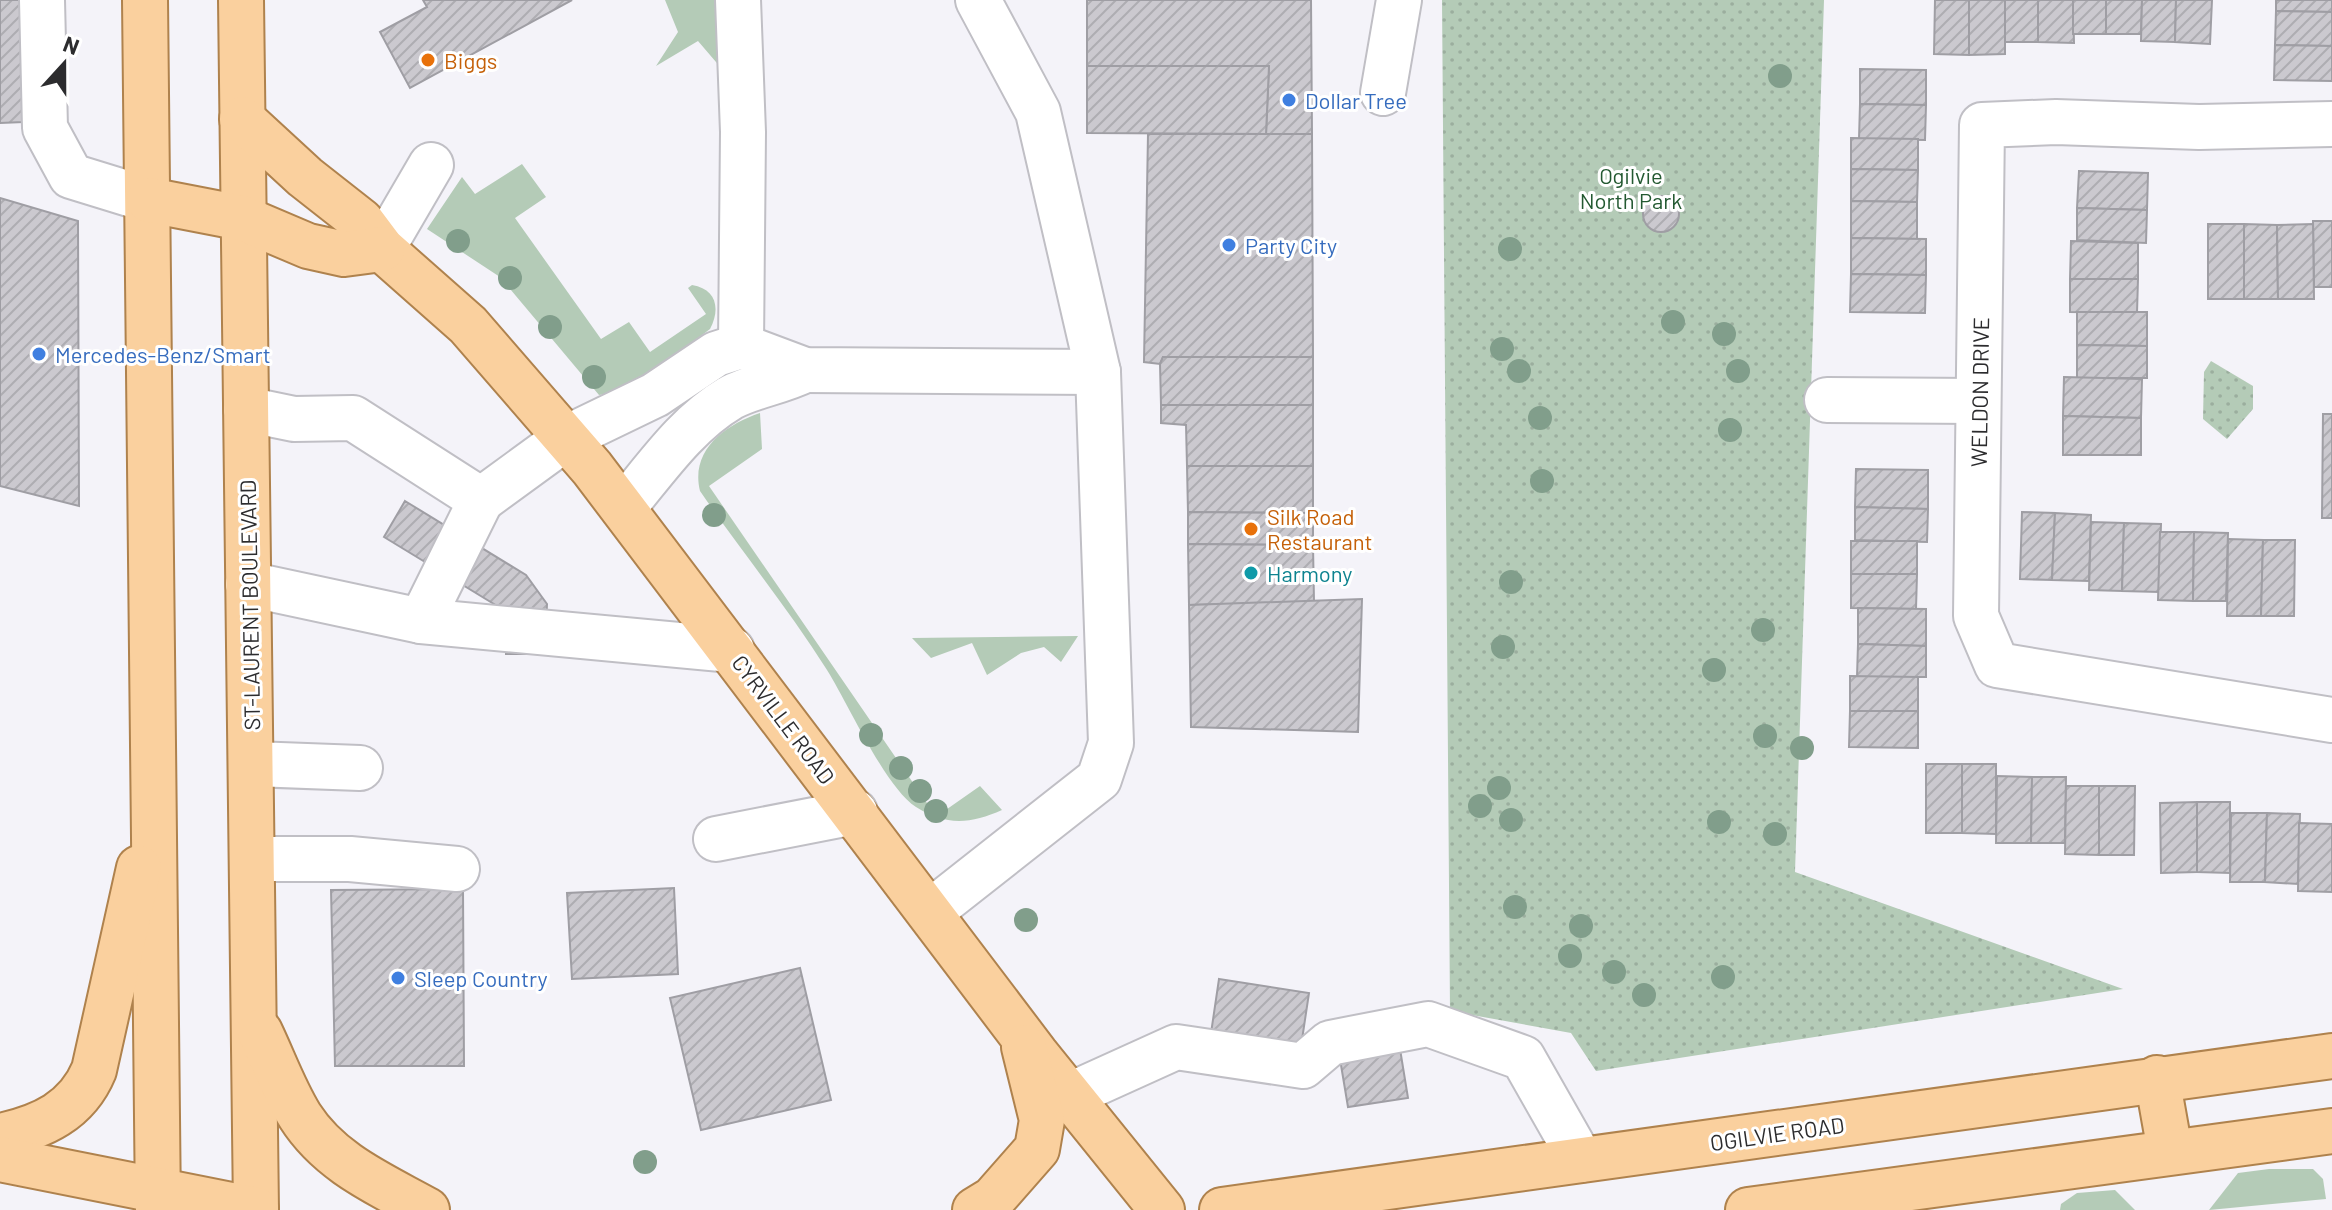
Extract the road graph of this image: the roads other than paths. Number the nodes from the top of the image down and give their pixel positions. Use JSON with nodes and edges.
{"nodes":[{"id":1,"x":42,"y":0,"type":"edge"},
{"id":2,"x":145,"y":0,"type":"edge"},
{"id":3,"x":241,"y":0,"type":"edge"},
{"id":4,"x":738,"y":0,"type":"edge"},
{"id":5,"x":978,"y":0,"type":"edge"},
{"id":6,"x":1399,"y":0,"type":"edge"},
{"id":7,"x":1383,"y":93,"type":"dead end"},
{"id":8,"x":242,"y":119,"type":"junction"},
{"id":9,"x":2332,"y":124,"type":"edge"},
{"id":10,"x":431,"y":165,"type":"dead end"},
{"id":11,"x":149,"y":200,"type":"junction"},
{"id":12,"x":242,"y":218,"type":"junction"},
{"id":13,"x":382,"y":249,"type":"junction"},
{"id":14,"x":741,"y":346,"type":"junction"},
{"id":15,"x":805,"y":370,"type":"junction"},
{"id":16,"x":1098,"y":372,"type":"junction"},
{"id":17,"x":1827,"y":400,"type":"dead end"},
{"id":18,"x":1978,"y":401,"type":"junction"},
{"id":19,"x":246,"y":409,"type":"junction"},
{"id":20,"x":566,"y":438,"type":"junction"},
{"id":21,"x":481,"y":500,"type":"junction"},
{"id":22,"x":623,"y":508,"type":"junction"},
{"id":23,"x":248,"y":584,"type":"junction"},
{"id":24,"x":421,"y":621,"type":"junction"},
{"id":25,"x":732,"y":650,"type":"junction"},
{"id":26,"x":2332,"y":720,"type":"edge"},
{"id":27,"x":251,"y":764,"type":"junction"},
{"id":28,"x":360,"y":768,"type":"dead end"},
{"id":29,"x":156,"y":791,"type":"junction"},
{"id":30,"x":855,"y":812,"type":"junction"},
{"id":31,"x":716,"y":839,"type":"dead end"},
{"id":32,"x":252,"y":859,"type":"junction"},
{"id":33,"x":457,"y":869,"type":"dead end"},
{"id":34,"x":930,"y":912,"type":"junction"},
{"id":35,"x":254,"y":1018,"type":"junction"},
{"id":36,"x":1021,"y":1033,"type":"junction"},
{"id":37,"x":2332,"y":1056,"type":"edge"},
{"id":38,"x":2157,"y":1078,"type":"junction"},
{"id":39,"x":1070,"y":1095,"type":"junction"},
{"id":40,"x":2332,"y":1131,"type":"edge"},
{"id":41,"x":0,"y":1136,"type":"edge"},
{"id":42,"x":2170,"y":1151,"type":"junction"},
{"id":43,"x":0,"y":1159,"type":"edge"},
{"id":44,"x":1581,"y":1160,"type":"junction"},
{"id":45,"x":158,"y":1201,"type":"edge"},
{"id":46,"x":1760,"y":1209,"type":"edge"},
{"id":47,"x":256,"y":1210,"type":"edge"},
{"id":48,"x":427,"y":1210,"type":"edge"},
{"id":49,"x":975,"y":1210,"type":"edge"},
{"id":50,"x":1162,"y":1210,"type":"edge"},
{"id":51,"x":1222,"y":1210,"type":"edge"}],
"edges":[{"from":1,"to":11,"type":"street"},
{"from":2,"to":11,"type":"main road"},
{"from":3,"to":8,"type":"main road","name":"ST-LAURENT BOULEVARD"},
{"from":4,"to":14,"type":"street"},
{"from":5,"to":16,"type":"street"},
{"from":6,"to":7,"type":"street"},
{"from":8,"to":12,"type":"main road","name":"ST-LAURENT BOULEVARD"},
{"from":8,"to":13,"type":"main road","name":"CYRVILLE ROAD"},
{"from":9,"to":18,"type":"street","name":"WELDON DRIVE"},
{"from":10,"to":13,"type":"street"},
{"from":11,"to":12,"type":"main road"},
{"from":11,"to":29,"type":"main road"},
{"from":12,"to":13,"type":"main road"},
{"from":12,"to":19,"type":"main road","name":"ST-LAURENT BOULEVARD"},
{"from":13,"to":20,"type":"main road","name":"CYRVILLE ROAD"},
{"from":14,"to":15,"type":"street"},
{"from":14,"to":20,"type":"street"},
{"from":15,"to":16,"type":"street"},
{"from":15,"to":22,"type":"street"},
{"from":16,"to":34,"type":"street"},
{"from":17,"to":18,"type":"street"},
{"from":18,"to":26,"type":"street","name":"WELDON DRIVE"},
{"from":19,"to":21,"type":"street"},
{"from":19,"to":23,"type":"main road","name":"ST-LAURENT BOULEVARD"},
{"from":20,"to":21,"type":"street"},
{"from":20,"to":22,"type":"main road","name":"CYRVILLE ROAD"},
{"from":21,"to":24,"type":"street"},
{"from":22,"to":25,"type":"main road","name":"CYRVILLE ROAD"},
{"from":23,"to":24,"type":"street"},
{"from":23,"to":27,"type":"main road","name":"ST-LAURENT BOULEVARD"},
{"from":24,"to":25,"type":"street"},
{"from":25,"to":30,"type":"main road","name":"CYRVILLE ROAD"},
{"from":27,"to":28,"type":"street"},
{"from":27,"to":32,"type":"main road","name":"ST-LAURENT BOULEVARD"},
{"from":29,"to":41,"type":"main road"},
{"from":29,"to":45,"type":"main road"},
{"from":30,"to":31,"type":"street"},
{"from":30,"to":34,"type":"main road","name":"CYRVILLE ROAD"},
{"from":32,"to":33,"type":"street"},
{"from":32,"to":35,"type":"main road","name":"ST-LAURENT BOULEVARD"},
{"from":34,"to":36,"type":"main road","name":"CYRVILLE ROAD"},
{"from":35,"to":47,"type":"main road","name":"ST-LAURENT BOULEVARD"},
{"from":35,"to":48,"type":"main road"},
{"from":36,"to":39,"type":"main road","name":"CYRVILLE ROAD"},
{"from":36,"to":49,"type":"main road"},
{"from":37,"to":38,"type":"main road","name":"OGILVIE ROAD"},
{"from":38,"to":42,"type":"main road"},
{"from":38,"to":44,"type":"main road","name":"OGILVIE ROAD"},
{"from":39,"to":44,"type":"street"},
{"from":39,"to":50,"type":"main road","name":"CYRVILLE ROAD"},
{"from":40,"to":42,"type":"main road"},
{"from":42,"to":46,"type":"main road"},
{"from":43,"to":45,"type":"main road"},
{"from":44,"to":51,"type":"main road","name":"OGILVIE ROAD"},
{"from":45,"to":47,"type":"main road"}]}
